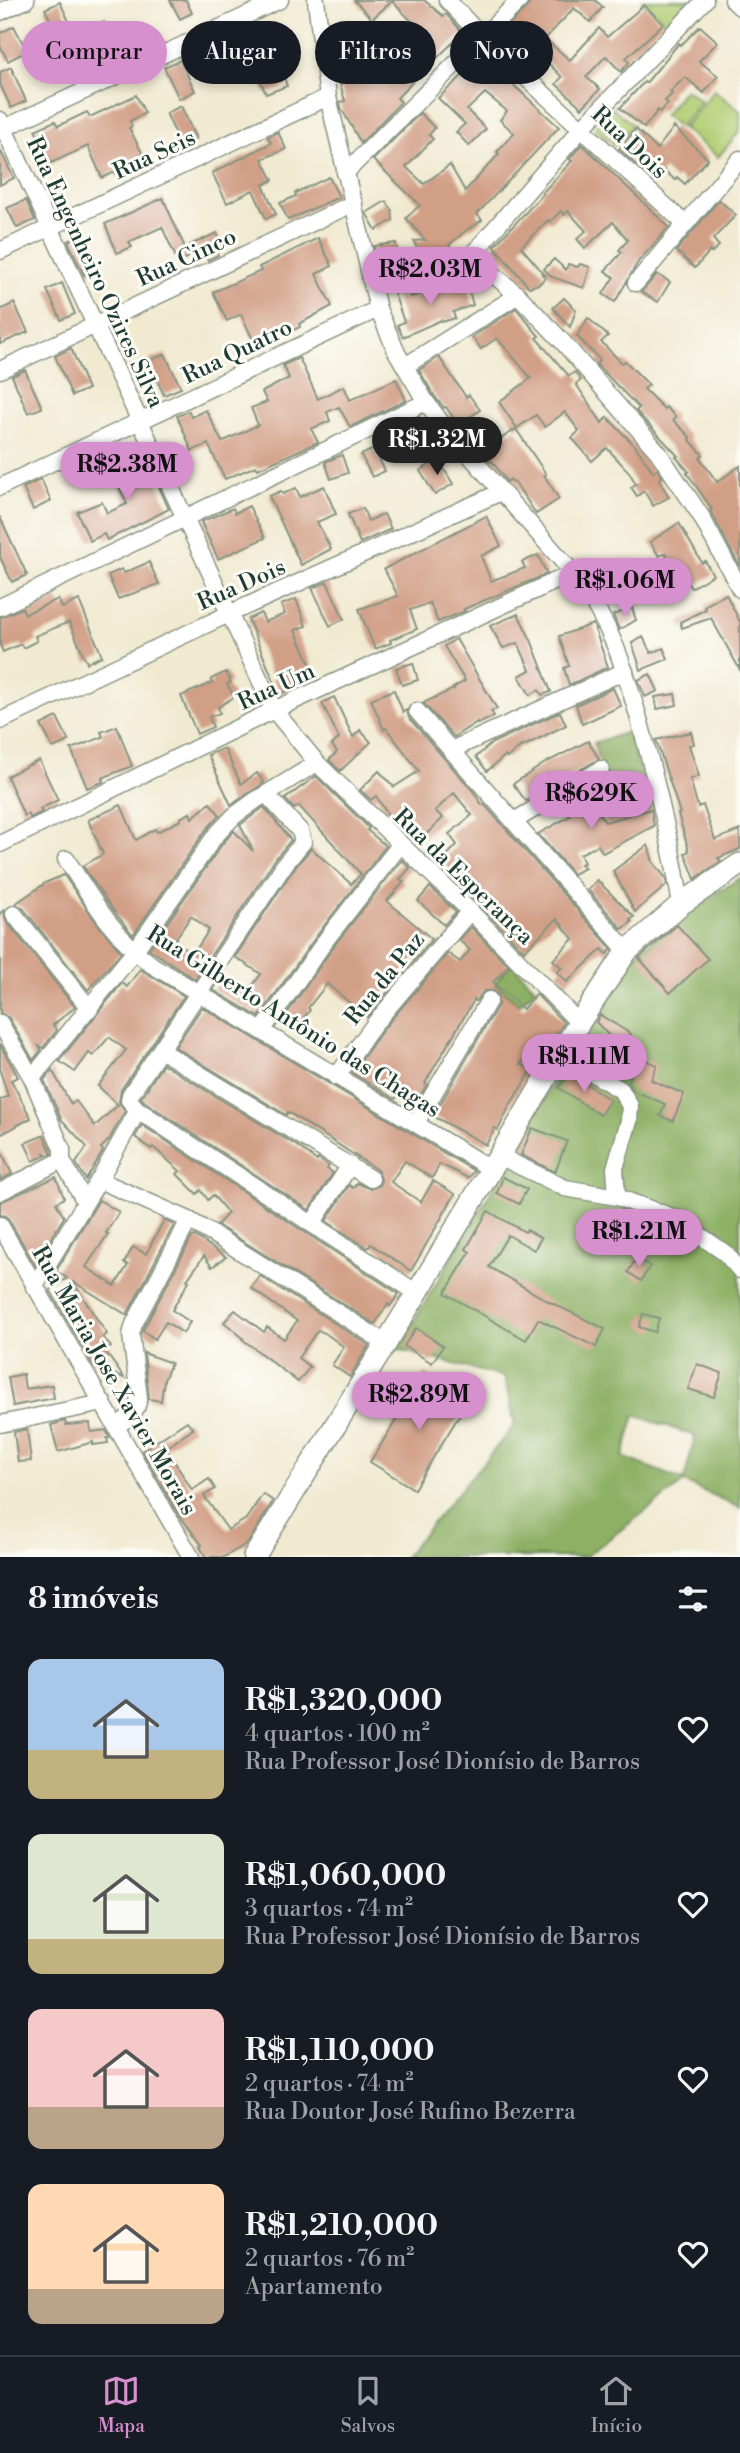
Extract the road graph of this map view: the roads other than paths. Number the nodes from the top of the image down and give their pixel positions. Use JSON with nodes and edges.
{"nodes":[{"id":1,"x":26,"y":0,"type":"edge"},
{"id":2,"x":280,"y":0,"type":"edge"},
{"id":3,"x":316,"y":0,"type":"edge"},
{"id":4,"x":447,"y":0,"type":"edge"},
{"id":5,"x":520,"y":0,"type":"edge"},
{"id":6,"x":705,"y":0,"type":"edge"},
{"id":7,"x":733,"y":0,"type":"edge"},
{"id":8,"x":740,"y":7,"type":"edge"},
{"id":9,"x":0,"y":12,"type":"edge"},
{"id":10,"x":467,"y":21,"type":"edge"},
{"id":11,"x":500,"y":21,"type":"edge"},
{"id":12,"x":450,"y":70,"type":"edge"},
{"id":13,"x":534,"y":84,"type":"edge"},
{"id":14,"x":328,"y":97,"type":"junction"},
{"id":15,"x":1,"y":126,"type":"edge"},
{"id":16,"x":582,"y":128,"type":"junction"},
{"id":17,"x":740,"y":159,"type":"edge"},
{"id":18,"x":345,"y":173,"type":"junction"},
{"id":19,"x":354,"y":204,"type":"junction"},
{"id":20,"x":684,"y":223,"type":"junction"},
{"id":21,"x":51,"y":228,"type":"junction"},
{"id":22,"x":0,"y":251,"type":"edge"},
{"id":23,"x":471,"y":256,"type":"junction"},
{"id":24,"x":370,"y":279,"type":"junction"},
{"id":25,"x":636,"y":283,"type":"dead end"},
{"id":26,"x":518,"y":295,"type":"junction"},
{"id":27,"x":378,"y":309,"type":"junction"},
{"id":28,"x":94,"y":326,"type":"junction"},
{"id":29,"x":405,"y":366,"type":"junction"},
{"id":30,"x":0,"y":370,"type":"edge"},
{"id":31,"x":426,"y":401,"type":"junction"},
{"id":32,"x":141,"y":422,"type":"junction"},
{"id":33,"x":0,"y":487,"type":"edge"},
{"id":34,"x":501,"y":492,"type":"junction"},
{"id":35,"x":185,"y":519,"type":"junction"},
{"id":36,"x":572,"y":573,"type":"junction"},
{"id":37,"x":740,"y":589,"type":"edge"},
{"id":38,"x":0,"y":607,"type":"edge"},
{"id":39,"x":231,"y":613,"type":"junction"},
{"id":40,"x":625,"y":671,"type":"junction"},
{"id":41,"x":274,"y":710,"type":"junction"},
{"id":42,"x":418,"y":711,"type":"dead end"},
{"id":43,"x":0,"y":720,"type":"edge"},
{"id":44,"x":451,"y":750,"type":"junction"},
{"id":45,"x":317,"y":763,"type":"junction"},
{"id":46,"x":601,"y":769,"type":"dead end"},
{"id":47,"x":266,"y":794,"type":"junction"},
{"id":48,"x":514,"y":821,"type":"junction"},
{"id":49,"x":0,"y":844,"type":"edge"},
{"id":50,"x":400,"y":845,"type":"junction"},
{"id":51,"x":66,"y":859,"type":"dead end"},
{"id":52,"x":740,"y":864,"type":"edge"},
{"id":53,"x":681,"y":904,"type":"junction"},
{"id":54,"x":470,"y":911,"type":"junction"},
{"id":55,"x":14,"y":914,"type":"dead end"},
{"id":56,"x":627,"y":951,"type":"junction"},
{"id":57,"x":134,"y":952,"type":"junction"},
{"id":58,"x":199,"y":994,"type":"junction"},
{"id":59,"x":489,"y":1000,"type":"dead end"},
{"id":60,"x":90,"y":1009,"type":"junction"},
{"id":61,"x":0,"y":1023,"type":"edge"},
{"id":62,"x":579,"y":1023,"type":"junction"},
{"id":63,"x":262,"y":1031,"type":"junction"},
{"id":64,"x":162,"y":1051,"type":"junction"},
{"id":65,"x":560,"y":1054,"type":"junction"},
{"id":66,"x":336,"y":1077,"type":"junction"},
{"id":67,"x":32,"y":1078,"type":"junction"},
{"id":68,"x":138,"y":1111,"type":"junction"},
{"id":69,"x":416,"y":1123,"type":"junction"},
{"id":70,"x":62,"y":1160,"type":"junction"},
{"id":71,"x":495,"y":1162,"type":"junction"},
{"id":72,"x":349,"y":1165,"type":"junction"},
{"id":73,"x":371,"y":1179,"type":"dead end"},
{"id":74,"x":99,"y":1180,"type":"junction"},
{"id":75,"x":0,"y":1192,"type":"edge"},
{"id":76,"x":617,"y":1197,"type":"junction"},
{"id":77,"x":85,"y":1202,"type":"junction"},
{"id":78,"x":189,"y":1220,"type":"junction"},
{"id":79,"x":313,"y":1224,"type":"junction"},
{"id":80,"x":0,"y":1225,"type":"edge"},
{"id":81,"x":740,"y":1270,"type":"edge"},
{"id":82,"x":34,"y":1287,"type":"junction"},
{"id":83,"x":417,"y":1293,"type":"junction"},
{"id":84,"x":386,"y":1343,"type":"junction"},
{"id":85,"x":103,"y":1403,"type":"junction"},
{"id":86,"x":0,"y":1424,"type":"edge"},
{"id":87,"x":117,"y":1426,"type":"junction"},
{"id":88,"x":191,"y":1557,"type":"edge"},
{"id":89,"x":254,"y":1557,"type":"edge"}],
"edges":[{"from":1,"to":9,"type":"street"},
{"from":2,"to":15,"type":"street"},
{"from":3,"to":14,"type":"street"},
{"from":4,"to":10,"type":"street","name":"Rua Dois"},
{"from":5,"to":11,"type":"street"},
{"from":6,"to":16,"type":"street"},
{"from":7,"to":8,"type":"street"},
{"from":12,"to":18,"type":"street"},
{"from":13,"to":16,"type":"street","name":"Rua Dois"},
{"from":14,"to":18,"type":"street"},
{"from":14,"to":21,"type":"street","name":"Rua Seis"},
{"from":15,"to":21,"type":"street","name":"Rua Engenheiro Ozires Silva"},
{"from":16,"to":20,"type":"street","name":"Rua Dois"},
{"from":16,"to":23,"type":"street"},
{"from":17,"to":20,"type":"street"},
{"from":18,"to":19,"type":"street"},
{"from":19,"to":24,"type":"street"},
{"from":19,"to":28,"type":"street","name":"Rua Cinco"},
{"from":20,"to":25,"type":"street"},
{"from":21,"to":22,"type":"street","name":"Rua Seis"},
{"from":21,"to":28,"type":"street","name":"Rua Engenheiro Ozires Silva"},
{"from":23,"to":24,"type":"street"},
{"from":23,"to":26,"type":"street"},
{"from":24,"to":27,"type":"street"},
{"from":26,"to":29,"type":"street"},
{"from":26,"to":37,"type":"street"},
{"from":27,"to":29,"type":"street"},
{"from":27,"to":32,"type":"street","name":"Rua Quatro"},
{"from":28,"to":30,"type":"street","name":"Rua Cinco"},
{"from":28,"to":32,"type":"street","name":"Rua Engenheiro Ozires Silva"},
{"from":29,"to":31,"type":"street"},
{"from":31,"to":34,"type":"street"},
{"from":31,"to":35,"type":"street"},
{"from":32,"to":33,"type":"street","name":"Rua Quatro"},
{"from":32,"to":35,"type":"street","name":"Rua Engenheiro Ozires Silva"},
{"from":34,"to":36,"type":"street"},
{"from":34,"to":39,"type":"street","name":"Rua Dois"},
{"from":35,"to":38,"type":"street"},
{"from":35,"to":39,"type":"street","name":"Rua Engenheiro Ozires Silva"},
{"from":36,"to":40,"type":"street"},
{"from":36,"to":41,"type":"street","name":"Rua Um"},
{"from":39,"to":41,"type":"street","name":"Rua Engenheiro Ozires Silva"},
{"from":39,"to":43,"type":"street","name":"Rua Dois"},
{"from":40,"to":44,"type":"street"},
{"from":40,"to":53,"type":"street"},
{"from":41,"to":45,"type":"street","name":"Rua da Esperança"},
{"from":41,"to":49,"type":"street","name":"Rua Um"},
{"from":42,"to":44,"type":"street"},
{"from":44,"to":48,"type":"street"},
{"from":45,"to":47,"type":"street"},
{"from":45,"to":50,"type":"street","name":"Rua da Esperança"},
{"from":46,"to":48,"type":"street"},
{"from":47,"to":57,"type":"street"},
{"from":47,"to":58,"type":"street"},
{"from":48,"to":56,"type":"street"},
{"from":50,"to":54,"type":"street","name":"Rua da Esperança"},
{"from":50,"to":63,"type":"street"},
{"from":51,"to":57,"type":"street","name":"Rua Gilberto Antônio das Chagas"},
{"from":52,"to":53,"type":"main road"},
{"from":53,"to":56,"type":"main road"},
{"from":54,"to":62,"type":"street","name":"Rua da Esperança"},
{"from":54,"to":66,"type":"street","name":"Rua da Paz"},
{"from":55,"to":60,"type":"street"},
{"from":56,"to":62,"type":"main road"},
{"from":57,"to":58,"type":"street","name":"Rua Gilberto Antônio das Chagas"},
{"from":57,"to":60,"type":"street"},
{"from":58,"to":63,"type":"street","name":"Rua Gilberto Antônio das Chagas"},
{"from":58,"to":64,"type":"street"},
{"from":59,"to":69,"type":"street"},
{"from":60,"to":67,"type":"street"},
{"from":61,"to":67,"type":"street"},
{"from":62,"to":65,"type":"main road"},
{"from":63,"to":66,"type":"street","name":"Rua Gilberto Antônio das Chagas"},
{"from":64,"to":68,"type":"street"},
{"from":64,"to":72,"type":"street"},
{"from":65,"to":71,"type":"main road"},
{"from":65,"to":76,"type":"street"},
{"from":66,"to":69,"type":"street","name":"Rua Gilberto Antônio das Chagas"},
{"from":67,"to":70,"type":"street"},
{"from":68,"to":74,"type":"street"},
{"from":68,"to":79,"type":"street"},
{"from":69,"to":71,"type":"street","name":"Rua Gilberto Antônio das Chagas"},
{"from":70,"to":75,"type":"street"},
{"from":70,"to":77,"type":"street"},
{"from":71,"to":76,"type":"street","name":"Rua Gilberto Antônio das Chagas"},
{"from":71,"to":83,"type":"main road"},
{"from":72,"to":73,"type":"street"},
{"from":72,"to":79,"type":"street"},
{"from":74,"to":77,"type":"street"},
{"from":74,"to":78,"type":"street"},
{"from":76,"to":81,"type":"street","name":"Rua Gilberto Antônio das Chagas"},
{"from":77,"to":82,"type":"street"},
{"from":78,"to":84,"type":"street"},
{"from":78,"to":87,"type":"street"},
{"from":79,"to":83,"type":"street"},
{"from":80,"to":82,"type":"street","name":"Rua Maria Jose Xavier Morais"},
{"from":82,"to":85,"type":"street","name":"Rua Maria Jose Xavier Morais"},
{"from":83,"to":84,"type":"main road"},
{"from":84,"to":89,"type":"main road"},
{"from":85,"to":86,"type":"street"},
{"from":85,"to":87,"type":"street","name":"Rua Maria Jose Xavier Morais"},
{"from":87,"to":88,"type":"street","name":"Rua Maria Jose Xavier Morais"}]}
